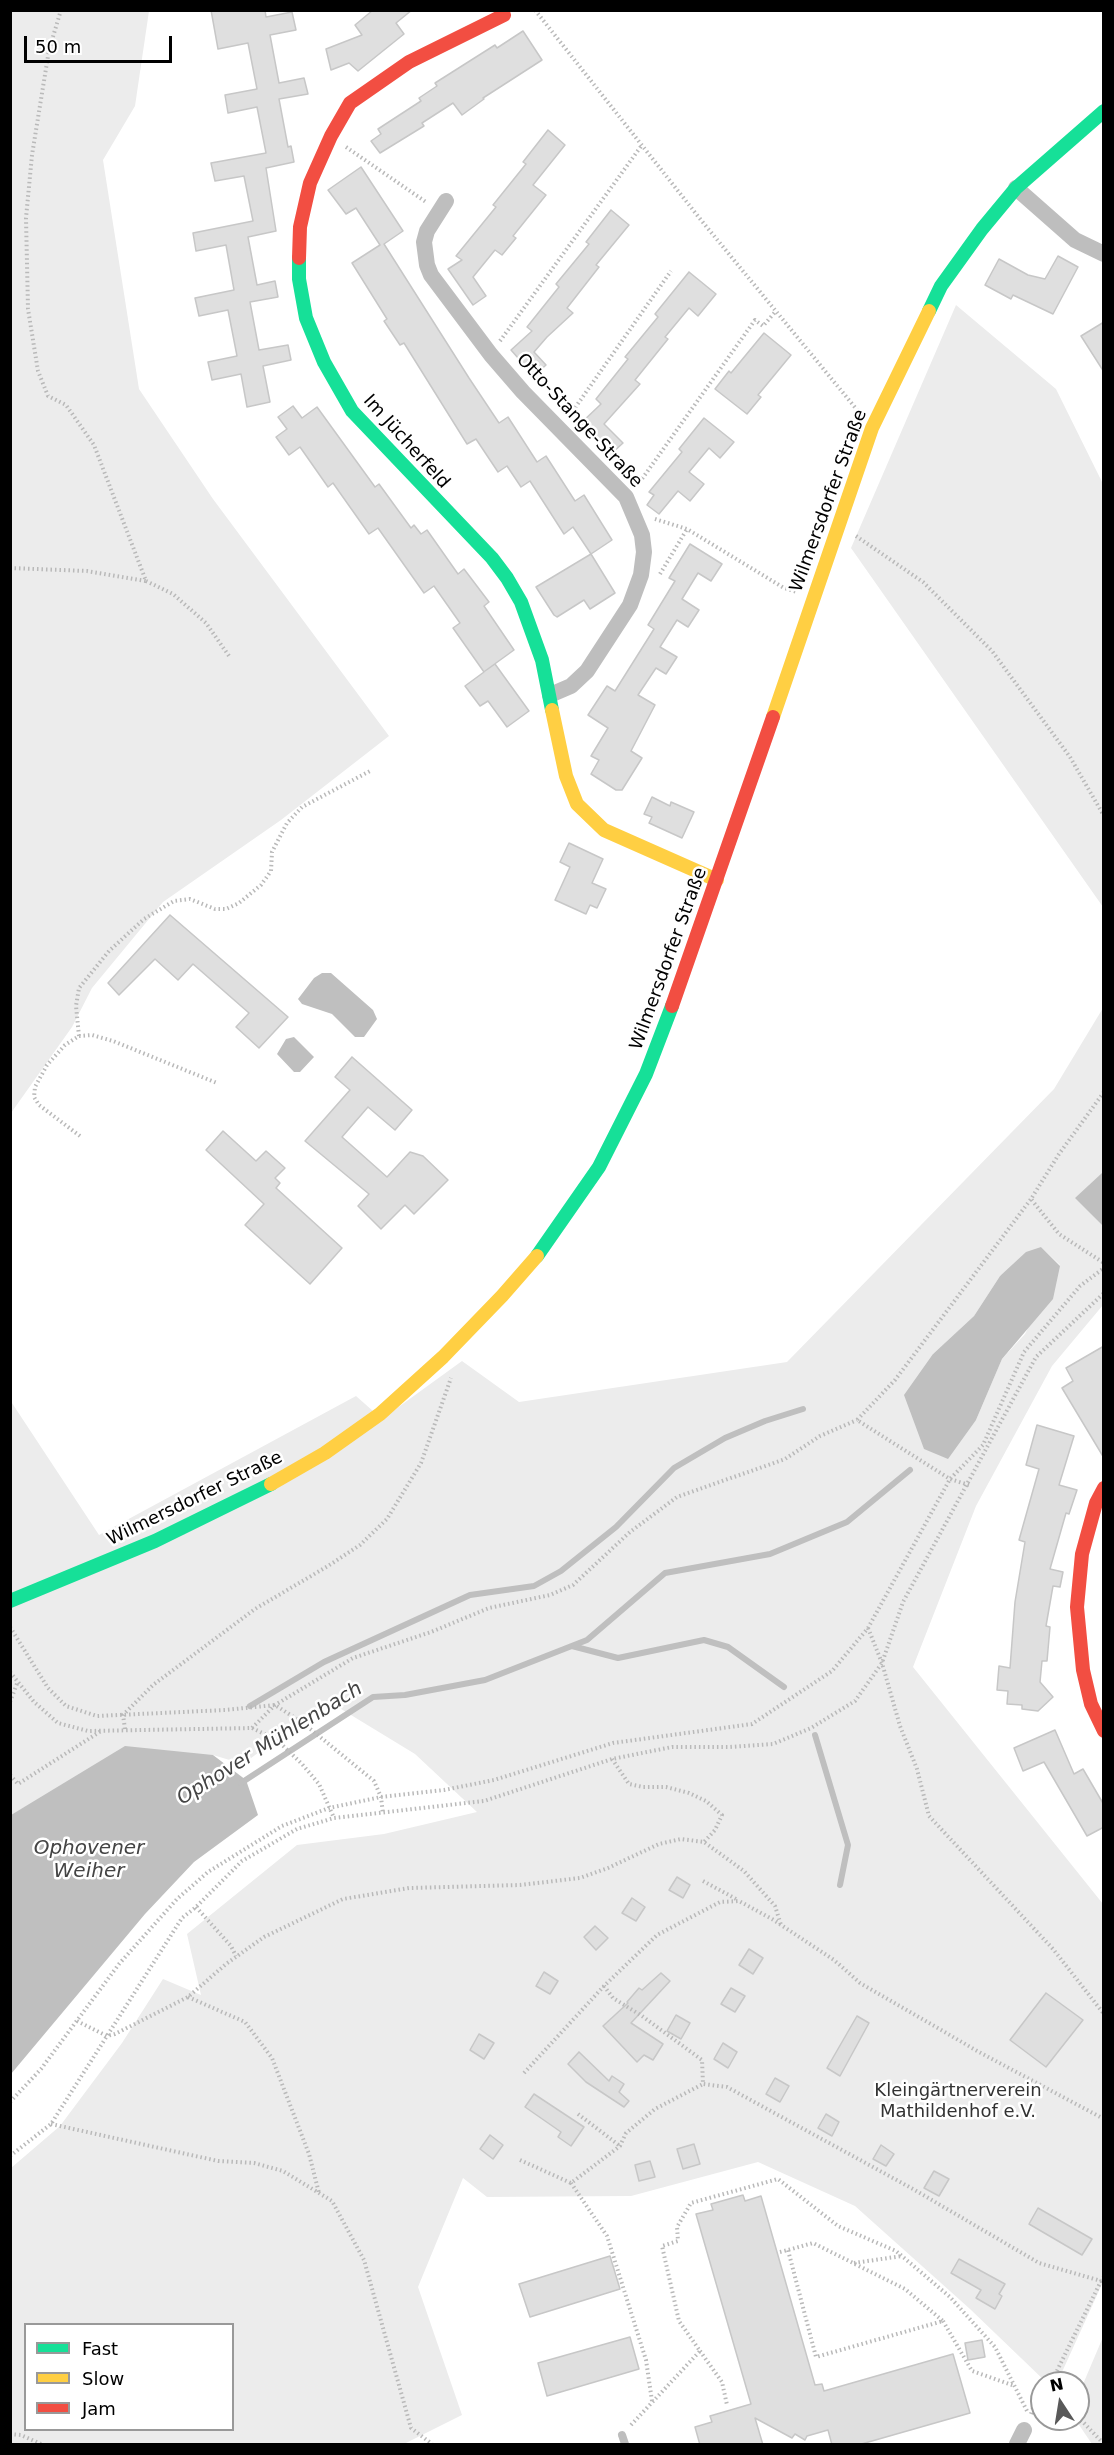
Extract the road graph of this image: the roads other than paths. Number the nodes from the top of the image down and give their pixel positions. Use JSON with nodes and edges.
{"nodes":[{"id":1,"x":504,"y":15,"type":"dead end"},
{"id":2,"x":1104,"y":111,"type":"edge"},
{"id":3,"x":1016,"y":188,"type":"junction"},
{"id":4,"x":443,"y":206,"type":"road end"},
{"id":5,"x":1104,"y":254,"type":"edge"},
{"id":6,"x":550,"y":695,"type":"junction"},
{"id":7,"x":717,"y":880,"type":"junction"},
{"id":8,"x":1104,"y":1488,"type":"edge"},
{"id":9,"x":10,"y":1601,"type":"edge"},
{"id":10,"x":1104,"y":1731,"type":"edge"},
{"id":11,"x":622,"y":2435,"type":"road end"},
{"id":12,"x":625,"y":2445,"type":"edge"}],
"edges":[{"from":1,"to":6,"type":"street","name":"Im Jücherfeld"},
{"from":2,"to":3,"type":"street","name":"Wilmersdorfer Straße"},
{"from":3,"to":5,"type":"street"},
{"from":3,"to":7,"type":"street","name":"Wilmersdorfer Straße"},
{"from":4,"to":6,"type":"street","name":"Otto-Stange-Straße"},
{"from":6,"to":7,"type":"street","name":"Im Jücherfeld"},
{"from":7,"to":9,"type":"street","name":"Wilmersdorfer Straße"},
{"from":8,"to":10,"type":"street"},
{"from":11,"to":12,"type":"lane"}]}
